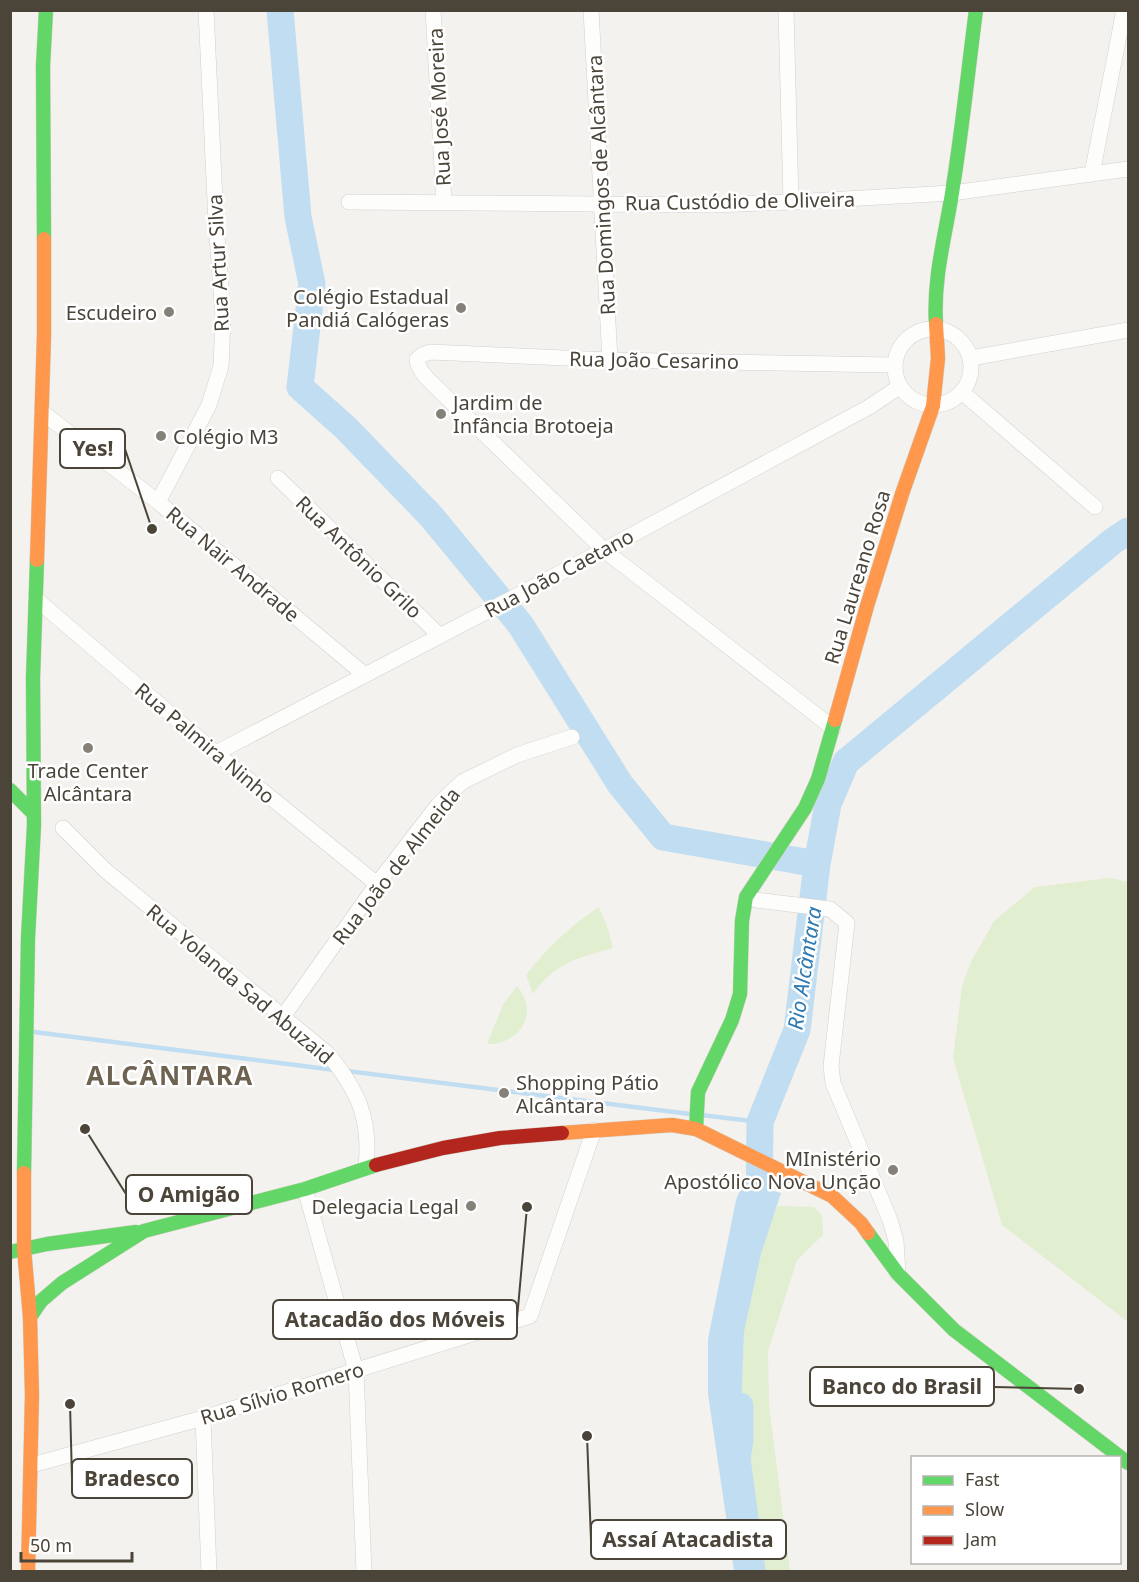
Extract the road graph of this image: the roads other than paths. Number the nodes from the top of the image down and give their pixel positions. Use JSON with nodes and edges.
{"nodes":[{"id":1,"x":46,"y":10,"type":"edge"},
{"id":2,"x":206,"y":10,"type":"edge"},
{"id":3,"x":433,"y":10,"type":"edge"},
{"id":4,"x":591,"y":10,"type":"edge"},
{"id":5,"x":786,"y":10,"type":"edge"},
{"id":6,"x":976,"y":10,"type":"edge"},
{"id":7,"x":1124,"y":10,"type":"edge"},
{"id":8,"x":1128,"y":169,"type":"edge"},
{"id":9,"x":1092,"y":174,"type":"junction"},
{"id":10,"x":952,"y":193,"type":"junction"},
{"id":11,"x":349,"y":202,"type":"dead end"},
{"id":12,"x":791,"y":202,"type":"junction"},
{"id":13,"x":444,"y":203,"type":"junction"},
{"id":14,"x":603,"y":204,"type":"junction"},
{"id":15,"x":937,"y":328,"type":"junction"},
{"id":16,"x":1128,"y":330,"type":"edge"},
{"id":17,"x":971,"y":358,"type":"junction"},
{"id":18,"x":610,"y":360,"type":"junction"},
{"id":19,"x":894,"y":365,"type":"junction"},
{"id":20,"x":899,"y":387,"type":"junction"},
{"id":21,"x":962,"y":393,"type":"junction"},
{"id":22,"x":933,"y":405,"type":"junction"},
{"id":23,"x":42,"y":412,"type":"junction"},
{"id":24,"x":278,"y":478,"type":"dead end"},
{"id":25,"x":158,"y":502,"type":"junction"},
{"id":26,"x":1095,"y":507,"type":"dead end"},
{"id":27,"x":604,"y":550,"type":"junction"},
{"id":28,"x":36,"y":600,"type":"junction"},
{"id":29,"x":440,"y":636,"type":"junction"},
{"id":30,"x":365,"y":675,"type":"junction"},
{"id":31,"x":833,"y":728,"type":"junction"},
{"id":32,"x":572,"y":737,"type":"dead end"},
{"id":33,"x":216,"y":753,"type":"junction"},
{"id":34,"x":10,"y":790,"type":"edge"},
{"id":35,"x":34,"y":814,"type":"junction"},
{"id":36,"x":63,"y":828,"type":"dead end"},
{"id":37,"x":377,"y":884,"type":"junction"},
{"id":38,"x":756,"y":900,"type":"dead end"},
{"id":39,"x":282,"y":1018,"type":"junction"},
{"id":40,"x":696,"y":1124,"type":"junction"},
{"id":41,"x":594,"y":1130,"type":"junction"},
{"id":42,"x":366,"y":1167,"type":"junction"},
{"id":43,"x":304,"y":1189,"type":"junction"},
{"id":44,"x":144,"y":1231,"type":"junction"},
{"id":45,"x":17,"y":1250,"type":"edge"},
{"id":46,"x":898,"y":1274,"type":"junction"},
{"id":47,"x":30,"y":1317,"type":"junction"},
{"id":48,"x":356,"y":1371,"type":"junction"},
{"id":49,"x":203,"y":1418,"type":"junction"},
{"id":50,"x":1119,"y":1456,"type":"edge"},
{"id":51,"x":32,"y":1465,"type":"junction"},
{"id":52,"x":28,"y":1572,"type":"edge"},
{"id":53,"x":210,"y":1572,"type":"edge"},
{"id":54,"x":364,"y":1572,"type":"edge"}],
"edges":[{"from":1,"to":23,"type":"main road"},
{"from":2,"to":25,"type":"street","name":"Rua Artur Silva"},
{"from":3,"to":13,"type":"street","name":"Rua José Moreira"},
{"from":4,"to":14,"type":"street","name":"Rua Domingos de Alcântara"},
{"from":5,"to":12,"type":"street"},
{"from":6,"to":10,"type":"main road","name":"Rua Laureano Rosa"},
{"from":7,"to":9,"type":"street"},
{"from":8,"to":9,"type":"street","name":"Rua Custódio de Oliveira"},
{"from":9,"to":10,"type":"street","name":"Rua Custódio de Oliveira"},
{"from":10,"to":12,"type":"street","name":"Rua Custódio de Oliveira"},
{"from":10,"to":15,"type":"main road","name":"Rua Laureano Rosa"},
{"from":11,"to":13,"type":"street","name":"Rua Custódio de Oliveira"},
{"from":12,"to":14,"type":"street","name":"Rua Custódio de Oliveira"},
{"from":13,"to":14,"type":"street","name":"Rua Custódio de Oliveira"},
{"from":14,"to":18,"type":"street","name":"Rua Domingos de Alcântara"},
{"from":15,"to":17,"type":"street"},
{"from":15,"to":19,"type":"street"},
{"from":15,"to":22,"type":"main road","name":"Rua Laureano Rosa"},
{"from":16,"to":17,"type":"street"},
{"from":17,"to":21,"type":"street"},
{"from":18,"to":19,"type":"street","name":"Rua João Cesarino"},
{"from":18,"to":27,"type":"street","name":"Rua João Cesarino"},
{"from":19,"to":20,"type":"street"},
{"from":20,"to":22,"type":"street"},
{"from":20,"to":27,"type":"street","name":"Rua João Caetano"},
{"from":21,"to":22,"type":"street"},
{"from":21,"to":26,"type":"street"},
{"from":22,"to":31,"type":"main road","name":"Rua Laureano Rosa"},
{"from":23,"to":25,"type":"street","name":"Rua Nair Andrade"},
{"from":23,"to":28,"type":"main road"},
{"from":24,"to":29,"type":"street","name":"Rua Antônio Grilo"},
{"from":25,"to":30,"type":"street","name":"Rua Nair Andrade"},
{"from":27,"to":29,"type":"street","name":"Rua João Caetano"},
{"from":27,"to":31,"type":"street"},
{"from":28,"to":33,"type":"street","name":"Rua Palmira Ninho"},
{"from":28,"to":35,"type":"main road"},
{"from":29,"to":30,"type":"street","name":"Rua João Caetano"},
{"from":30,"to":33,"type":"street","name":"Rua João Caetano"},
{"from":31,"to":40,"type":"main road","name":"Rua Laureano Rosa"},
{"from":32,"to":37,"type":"street","name":"Rua João de Almeida"},
{"from":33,"to":37,"type":"street","name":"Rua Palmira Ninho"},
{"from":34,"to":35,"type":"main road"},
{"from":35,"to":45,"type":"main road"},
{"from":36,"to":39,"type":"street","name":"Rua Yolanda Sad Abuzaid"},
{"from":37,"to":39,"type":"street","name":"Rua João de Almeida"},
{"from":38,"to":46,"type":"street"},
{"from":39,"to":42,"type":"street","name":"Rua Yolanda Sad Abuzaid"},
{"from":40,"to":41,"type":"main road"},
{"from":40,"to":46,"type":"main road"},
{"from":41,"to":42,"type":"main road"},
{"from":41,"to":48,"type":"street","name":"Rua Sílvio Romero"},
{"from":42,"to":43,"type":"main road"},
{"from":43,"to":44,"type":"main road"},
{"from":43,"to":48,"type":"street"},
{"from":44,"to":45,"type":"main road"},
{"from":44,"to":47,"type":"main road"},
{"from":45,"to":47,"type":"main road"},
{"from":46,"to":50,"type":"main road"},
{"from":47,"to":51,"type":"main road"},
{"from":48,"to":49,"type":"street","name":"Rua Sílvio Romero"},
{"from":48,"to":54,"type":"street"},
{"from":49,"to":51,"type":"street","name":"Rua Sílvio Romero"},
{"from":49,"to":53,"type":"street"},
{"from":51,"to":52,"type":"main road"}]}
